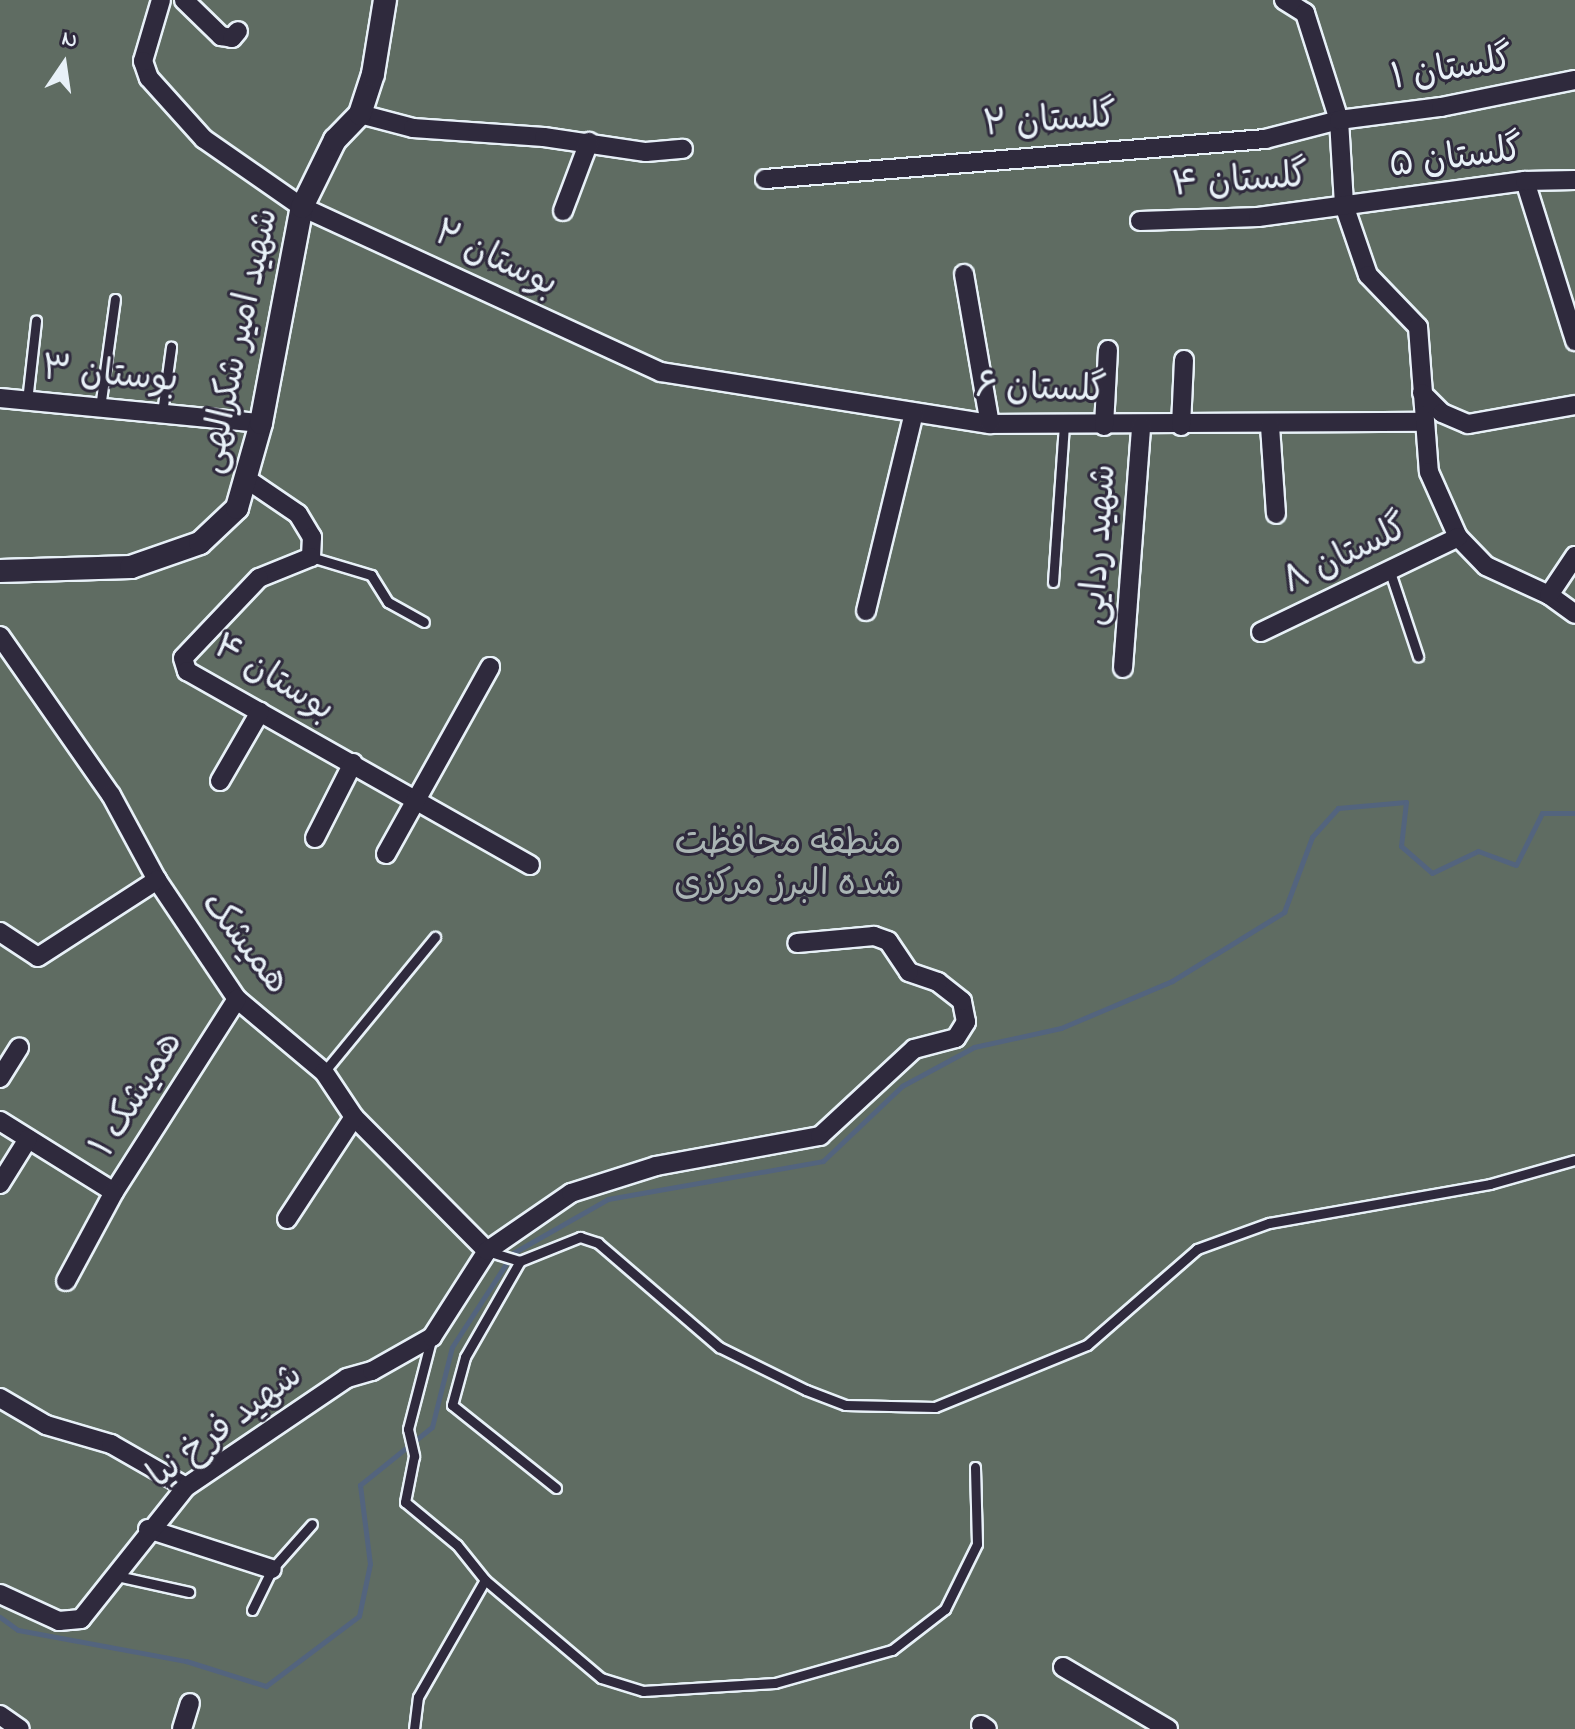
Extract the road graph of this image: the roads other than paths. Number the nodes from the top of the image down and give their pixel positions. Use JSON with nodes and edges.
{"nodes":[{"id":1,"x":161,"y":0,"type":"edge"},
{"id":2,"x":184,"y":0,"type":"edge"},
{"id":3,"x":385,"y":0,"type":"edge"},
{"id":4,"x":1284,"y":0,"type":"edge"},
{"id":5,"x":238,"y":31,"type":"dead end"},
{"id":6,"x":1575,"y":80,"type":"edge"},
{"id":7,"x":360,"y":114,"type":"junction"},
{"id":8,"x":1339,"y":120,"type":"junction"},
{"id":9,"x":589,"y":142,"type":"junction"},
{"id":10,"x":683,"y":149,"type":"dead end"},
{"id":11,"x":765,"y":179,"type":"dead end"},
{"id":12,"x":1575,"y":180,"type":"edge"},
{"id":13,"x":1525,"y":181,"type":"junction"},
{"id":14,"x":1344,"y":205,"type":"junction"},
{"id":15,"x":302,"y":207,"type":"junction"},
{"id":16,"x":563,"y":211,"type":"dead end"},
{"id":17,"x":1140,"y":221,"type":"dead end"},
{"id":18,"x":964,"y":274,"type":"dead end"},
{"id":19,"x":115,"y":299,"type":"dead end"},
{"id":20,"x":36,"y":321,"type":"dead end"},
{"id":21,"x":1575,"y":341,"type":"edge"},
{"id":22,"x":171,"y":347,"type":"dead end"},
{"id":23,"x":1108,"y":350,"type":"dead end"},
{"id":24,"x":1184,"y":360,"type":"dead end"},
{"id":25,"x":661,"y":372,"type":"joint"},
{"id":26,"x":1422,"y":393,"type":"junction"},
{"id":27,"x":0,"y":398,"type":"edge"},
{"id":28,"x":27,"y":401,"type":"junction"},
{"id":29,"x":1575,"y":405,"type":"edge"},
{"id":30,"x":100,"y":408,"type":"junction"},
{"id":31,"x":162,"y":413,"type":"junction"},
{"id":32,"x":914,"y":413,"type":"junction"},
{"id":33,"x":1422,"y":422,"type":"junction"},
{"id":34,"x":261,"y":423,"type":"junction"},
{"id":35,"x":990,"y":424,"type":"junction"},
{"id":36,"x":1064,"y":426,"type":"junction"},
{"id":37,"x":1104,"y":426,"type":"junction"},
{"id":38,"x":1141,"y":426,"type":"junction"},
{"id":39,"x":1181,"y":426,"type":"junction"},
{"id":40,"x":1270,"y":426,"type":"junction"},
{"id":41,"x":248,"y":480,"type":"junction"},
{"id":42,"x":1276,"y":514,"type":"dead end"},
{"id":43,"x":1458,"y":537,"type":"junction"},
{"id":44,"x":1575,"y":556,"type":"edge"},
{"id":45,"x":311,"y":557,"type":"junction"},
{"id":46,"x":0,"y":571,"type":"edge"},
{"id":47,"x":1390,"y":572,"type":"junction"},
{"id":48,"x":1053,"y":582,"type":"dead end"},
{"id":49,"x":1549,"y":595,"type":"junction"},
{"id":50,"x":866,"y":611,"type":"dead end"},
{"id":51,"x":1575,"y":614,"type":"edge"},
{"id":52,"x":424,"y":622,"type":"dead end"},
{"id":53,"x":1261,"y":632,"type":"dead end"},
{"id":54,"x":0,"y":636,"type":"edge"},
{"id":55,"x":1418,"y":656,"type":"dead end"},
{"id":56,"x":490,"y":667,"type":"dead end"},
{"id":57,"x":1123,"y":668,"type":"dead end"},
{"id":58,"x":260,"y":712,"type":"junction"},
{"id":59,"x":353,"y":763,"type":"junction"},
{"id":60,"x":220,"y":781,"type":"dead end"},
{"id":61,"x":416,"y":799,"type":"junction"},
{"id":62,"x":315,"y":838,"type":"dead end"},
{"id":63,"x":386,"y":854,"type":"dead end"},
{"id":64,"x":530,"y":865,"type":"dead end"},
{"id":65,"x":157,"y":880,"type":"junction"},
{"id":66,"x":0,"y":932,"type":"edge"},
{"id":67,"x":435,"y":937,"type":"dead end"},
{"id":68,"x":797,"y":943,"type":"dead end"},
{"id":69,"x":237,"y":999,"type":"junction"},
{"id":70,"x":19,"y":1047,"type":"dead end"},
{"id":71,"x":324,"y":1072,"type":"junction"},
{"id":72,"x":0,"y":1078,"type":"edge"},
{"id":73,"x":354,"y":1117,"type":"junction"},
{"id":74,"x":0,"y":1121,"type":"edge"},
{"id":75,"x":28,"y":1139,"type":"junction"},
{"id":76,"x":1575,"y":1160,"type":"edge"},
{"id":77,"x":0,"y":1184,"type":"edge"},
{"id":78,"x":114,"y":1192,"type":"junction"},
{"id":79,"x":287,"y":1219,"type":"dead end"},
{"id":80,"x":493,"y":1253,"type":"junction"},
{"id":81,"x":520,"y":1261,"type":"junction"},
{"id":82,"x":66,"y":1281,"type":"dead end"},
{"id":83,"x":432,"y":1337,"type":"junction"},
{"id":84,"x":0,"y":1398,"type":"edge"},
{"id":85,"x":975,"y":1467,"type":"dead end"},
{"id":86,"x":186,"y":1487,"type":"junction"},
{"id":87,"x":556,"y":1488,"type":"dead end"},
{"id":88,"x":312,"y":1524,"type":"dead end"},
{"id":89,"x":148,"y":1529,"type":"junction"},
{"id":90,"x":272,"y":1569,"type":"junction"},
{"id":91,"x":113,"y":1575,"type":"junction"},
{"id":92,"x":485,"y":1580,"type":"junction"},
{"id":93,"x":189,"y":1592,"type":"dead end"},
{"id":94,"x":5,"y":1607,"type":"edge"},
{"id":95,"x":252,"y":1610,"type":"dead end"},
{"id":96,"x":1063,"y":1667,"type":"dead end"},
{"id":97,"x":190,"y":1703,"type":"dead end"},
{"id":98,"x":0,"y":1715,"type":"edge"},
{"id":99,"x":20,"y":1729,"type":"edge"},
{"id":100,"x":182,"y":1729,"type":"edge"},
{"id":101,"x":414,"y":1729,"type":"edge"},
{"id":102,"x":1168,"y":1729,"type":"edge"}],
"edges":[{"from":1,"to":15,"type":"street","name":"بوستان ۲"},
{"from":2,"to":5,"type":"street"},
{"from":3,"to":7,"type":"street","name":"شهید امیر شکرالهی"},
{"from":4,"to":8,"type":"street"},
{"from":6,"to":8,"type":"street","name":"گلستان ۱"},
{"from":7,"to":9,"type":"street"},
{"from":7,"to":15,"type":"street","name":"شهید امیر شکرالهی"},
{"from":8,"to":11,"type":"street","name":"گلستان ۲"},
{"from":8,"to":14,"type":"street"},
{"from":9,"to":10,"type":"street"},
{"from":9,"to":16,"type":"street"},
{"from":12,"to":13,"type":"street","name":"گلستان ۵"},
{"from":13,"to":14,"type":"street","name":"گلستان ۵"},
{"from":13,"to":21,"type":"street"},
{"from":14,"to":17,"type":"street","name":"گلستان ۴"},
{"from":14,"to":26,"type":"street"},
{"from":15,"to":25,"type":"street","name":"بوستان ۲"},
{"from":15,"to":34,"type":"street","name":"شهید امیر شکرالهی"},
{"from":18,"to":35,"type":"street"},
{"from":19,"to":30,"type":"lane"},
{"from":20,"to":28,"type":"lane"},
{"from":22,"to":31,"type":"lane"},
{"from":23,"to":37,"type":"street"},
{"from":24,"to":39,"type":"street"},
{"from":25,"to":32,"type":"street","name":"گلستان ۶"},
{"from":26,"to":29,"type":"street"},
{"from":26,"to":33,"type":"street"},
{"from":27,"to":28,"type":"street","name":"بوستان ۳"},
{"from":28,"to":30,"type":"street","name":"بوستان ۳"},
{"from":30,"to":31,"type":"street","name":"بوستان ۳"},
{"from":31,"to":34,"type":"street","name":"بوستان ۳"},
{"from":32,"to":35,"type":"street","name":"گلستان ۶"},
{"from":32,"to":50,"type":"street"},
{"from":33,"to":40,"type":"street","name":"گلستان ۶"},
{"from":33,"to":43,"type":"street"},
{"from":34,"to":41,"type":"street","name":"شهید امیر شکرالهی"},
{"from":35,"to":36,"type":"street","name":"گلستان ۶"},
{"from":36,"to":37,"type":"street","name":"گلستان ۶"},
{"from":36,"to":48,"type":"lane"},
{"from":37,"to":38,"type":"street","name":"گلستان ۶"},
{"from":38,"to":39,"type":"street","name":"گلستان ۶"},
{"from":38,"to":57,"type":"street","name":"شهید ردایی"},
{"from":39,"to":40,"type":"street","name":"گلستان ۶"},
{"from":40,"to":42,"type":"street"},
{"from":41,"to":45,"type":"street"},
{"from":41,"to":46,"type":"street","name":"شهید امیر شکرالهی"},
{"from":43,"to":47,"type":"street","name":"گلستان ۸"},
{"from":43,"to":49,"type":"street"},
{"from":44,"to":49,"type":"street"},
{"from":45,"to":52,"type":"lane"},
{"from":45,"to":58,"type":"street","name":"بوستان ۴"},
{"from":47,"to":53,"type":"street","name":"گلستان ۸"},
{"from":47,"to":55,"type":"lane"},
{"from":49,"to":51,"type":"street"},
{"from":54,"to":65,"type":"street","name":"همیشک"},
{"from":56,"to":61,"type":"street"},
{"from":58,"to":59,"type":"street","name":"بوستان ۴"},
{"from":58,"to":60,"type":"street"},
{"from":59,"to":61,"type":"street","name":"بوستان ۴"},
{"from":59,"to":62,"type":"street"},
{"from":61,"to":63,"type":"street"},
{"from":61,"to":64,"type":"street","name":"بوستان ۴"},
{"from":65,"to":66,"type":"street"},
{"from":65,"to":69,"type":"street","name":"همیشک"},
{"from":67,"to":71,"type":"lane"},
{"from":68,"to":80,"type":"street"},
{"from":69,"to":71,"type":"street","name":"همیشک"},
{"from":69,"to":78,"type":"street","name":"همیشک ۱"},
{"from":70,"to":72,"type":"street"},
{"from":71,"to":73,"type":"street","name":"همیشک"},
{"from":73,"to":79,"type":"street"},
{"from":73,"to":80,"type":"street","name":"همیشک"},
{"from":74,"to":75,"type":"street","name":"همیشک ۱"},
{"from":75,"to":77,"type":"street"},
{"from":75,"to":78,"type":"street","name":"همیشک ۱"},
{"from":76,"to":81,"type":"lane"},
{"from":78,"to":82,"type":"street"},
{"from":80,"to":81,"type":"lane"},
{"from":80,"to":83,"type":"street","name":"شهید فرخ نیا"},
{"from":81,"to":87,"type":"lane"},
{"from":83,"to":86,"type":"street","name":"شهید فرخ نیا"},
{"from":83,"to":92,"type":"lane"},
{"from":84,"to":86,"type":"street"},
{"from":85,"to":92,"type":"lane"},
{"from":86,"to":89,"type":"street","name":"شهید فرخ نیا"},
{"from":88,"to":90,"type":"lane"},
{"from":89,"to":90,"type":"street"},
{"from":89,"to":91,"type":"street","name":"شهید فرخ نیا"},
{"from":90,"to":95,"type":"lane"},
{"from":91,"to":93,"type":"lane"},
{"from":91,"to":94,"type":"street","name":"شهید فرخ نیا"},
{"from":92,"to":101,"type":"lane"},
{"from":96,"to":102,"type":"street"},
{"from":97,"to":100,"type":"street"},
{"from":98,"to":99,"type":"street"}]}
